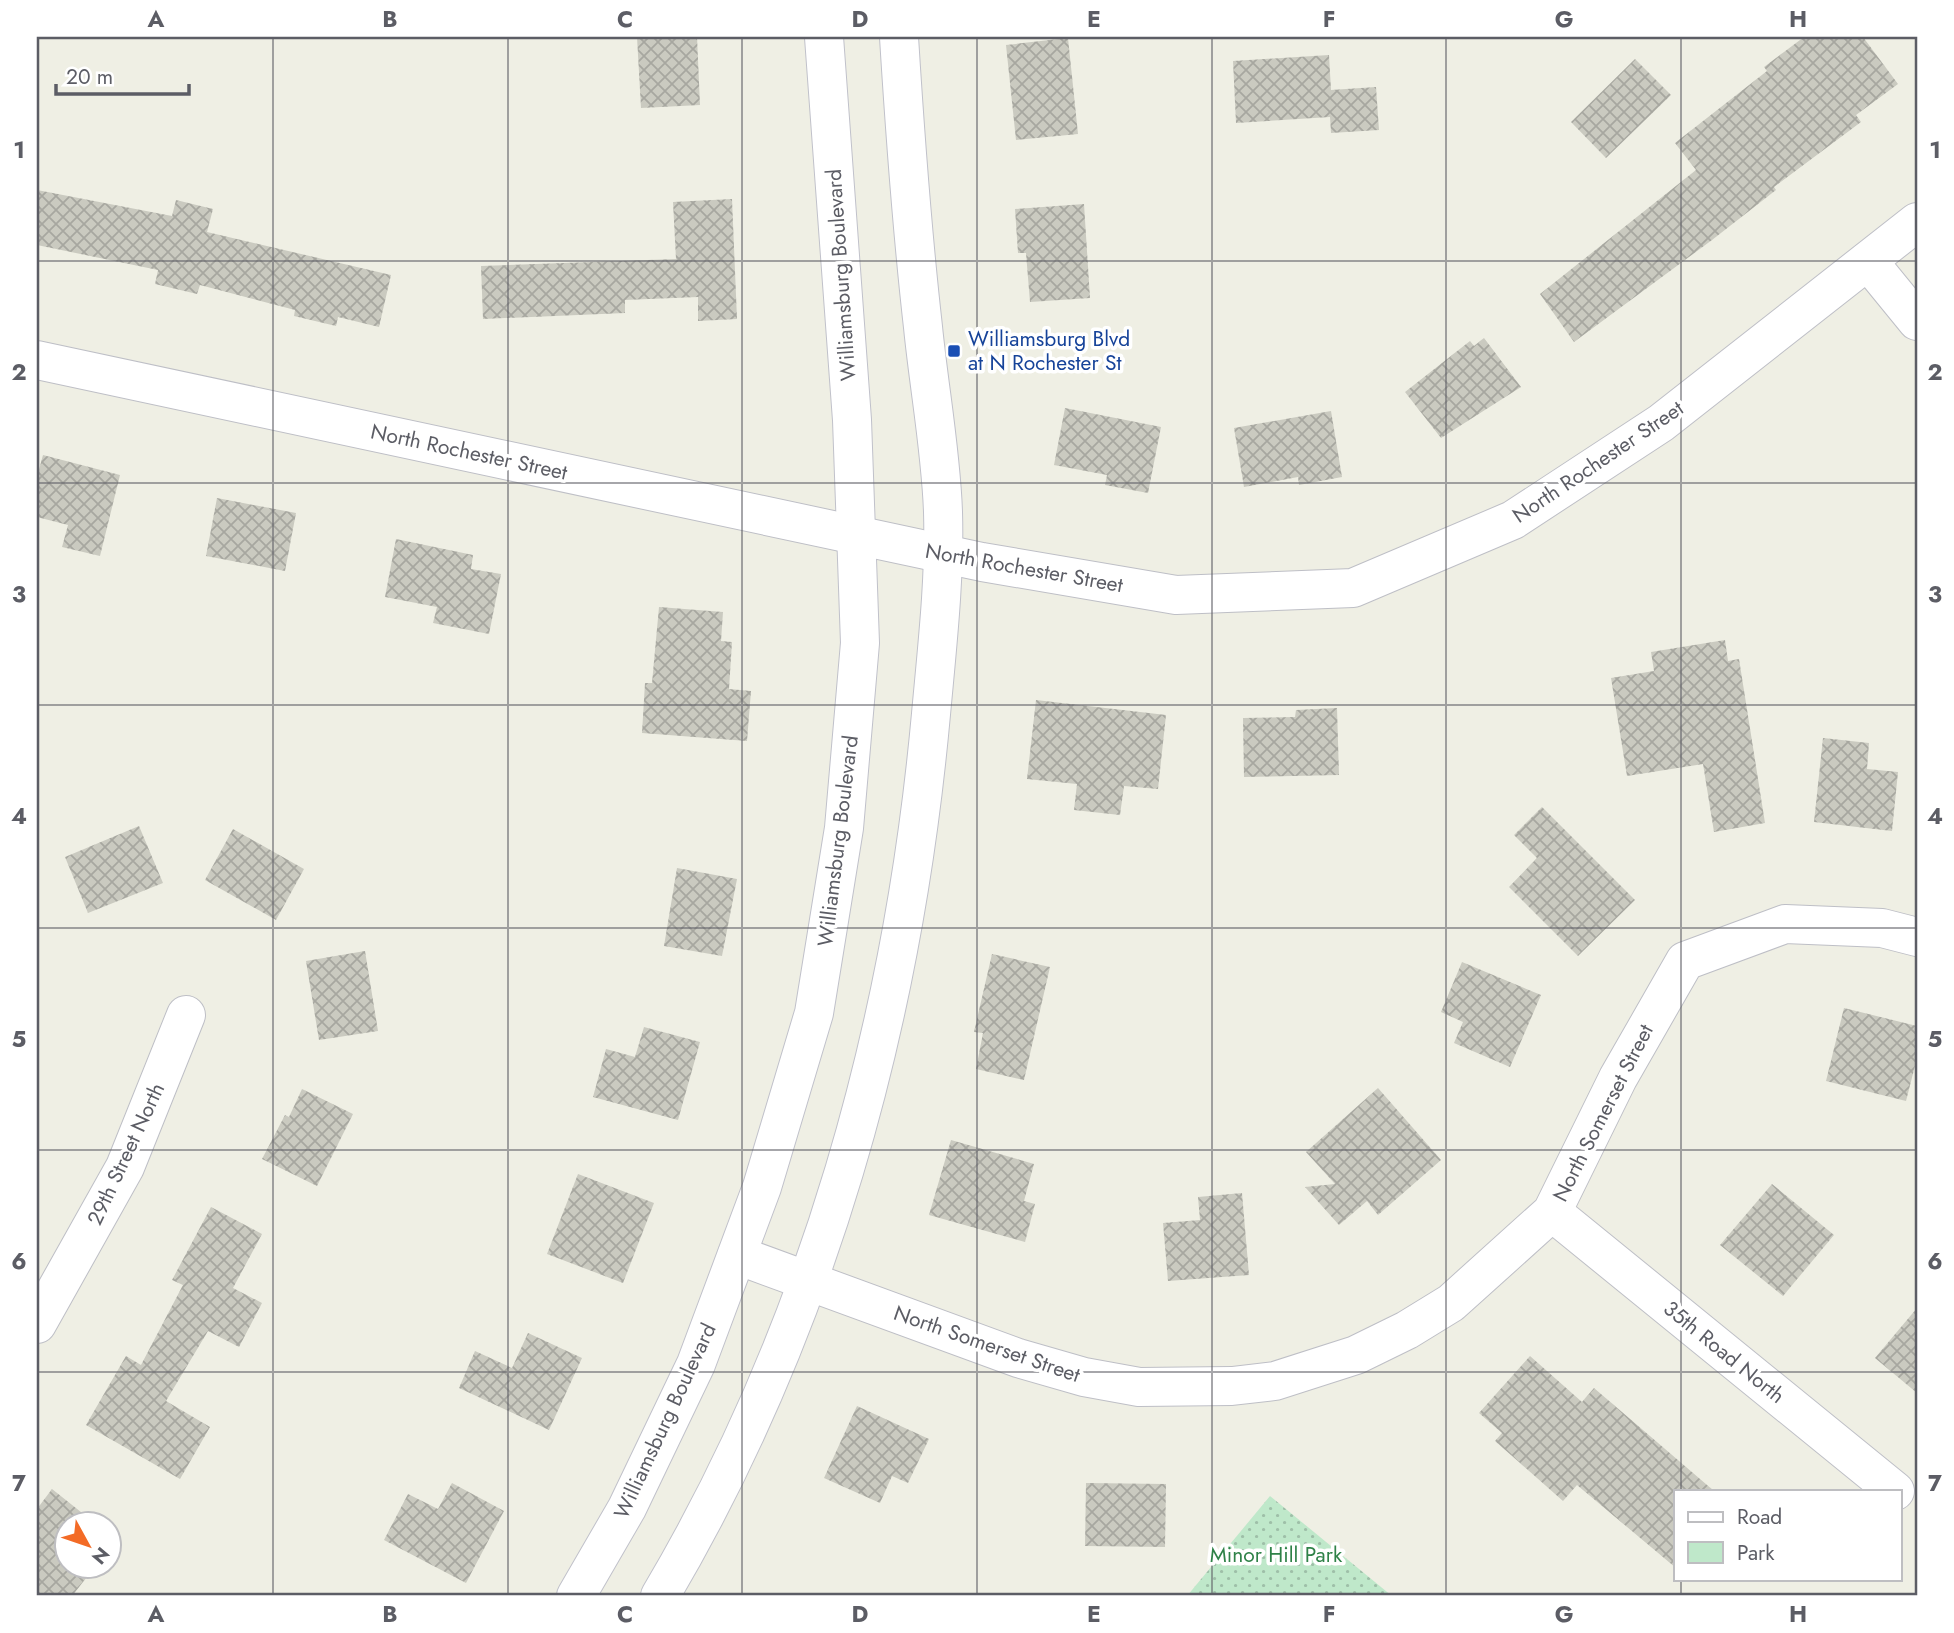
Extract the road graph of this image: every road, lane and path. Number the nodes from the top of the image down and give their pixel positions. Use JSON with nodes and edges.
{"nodes":[{"id":1,"x":824,"y":37,"type":"edge"},
{"id":2,"x":899,"y":37,"type":"edge"},
{"id":3,"x":1917,"y":222,"type":"edge"},
{"id":4,"x":1868,"y":261,"type":"junction"},
{"id":5,"x":1917,"y":321,"type":"edge"},
{"id":6,"x":37,"y":360,"type":"edge"},
{"id":7,"x":856,"y":535,"type":"junction"},
{"id":8,"x":941,"y":553,"type":"junction"},
{"id":9,"x":1917,"y":937,"type":"edge"},
{"id":10,"x":186,"y":1015,"type":"dead end"},
{"id":11,"x":1552,"y":1212,"type":"junction"},
{"id":12,"x":737,"y":1255,"type":"junction"},
{"id":13,"x":808,"y":1280,"type":"junction"},
{"id":14,"x":37,"y":1324,"type":"edge"},
{"id":15,"x":1894,"y":1490,"type":"edge"},
{"id":16,"x":1902,"y":1497,"type":"edge"},
{"id":17,"x":1917,"y":1509,"type":"edge"},
{"id":18,"x":576,"y":1596,"type":"edge"},
{"id":19,"x":660,"y":1596,"type":"edge"}],
"edges":[{"from":1,"to":7,"type":"street","name":"Williamsburg Boulevard"},
{"from":2,"to":8,"type":"street"},
{"from":3,"to":4,"type":"street","name":"North Rochester Street"},
{"from":4,"to":5,"type":"street"},
{"from":4,"to":8,"type":"street","name":"North Rochester Street"},
{"from":6,"to":7,"type":"street","name":"North Rochester Street"},
{"from":7,"to":8,"type":"street","name":"North Rochester Street"},
{"from":7,"to":12,"type":"street","name":"Williamsburg Boulevard"},
{"from":8,"to":13,"type":"street"},
{"from":9,"to":11,"type":"street","name":"North Somerset Street"},
{"from":10,"to":14,"type":"street","name":"29th Street North"},
{"from":11,"to":13,"type":"street","name":"North Somerset Street"},
{"from":11,"to":15,"type":"street","name":"35th Road North"},
{"from":12,"to":13,"type":"street","name":"North Somerset Street"},
{"from":12,"to":18,"type":"street","name":"Williamsburg Boulevard"},
{"from":13,"to":19,"type":"street"},
{"from":16,"to":17,"type":"street"}]}
